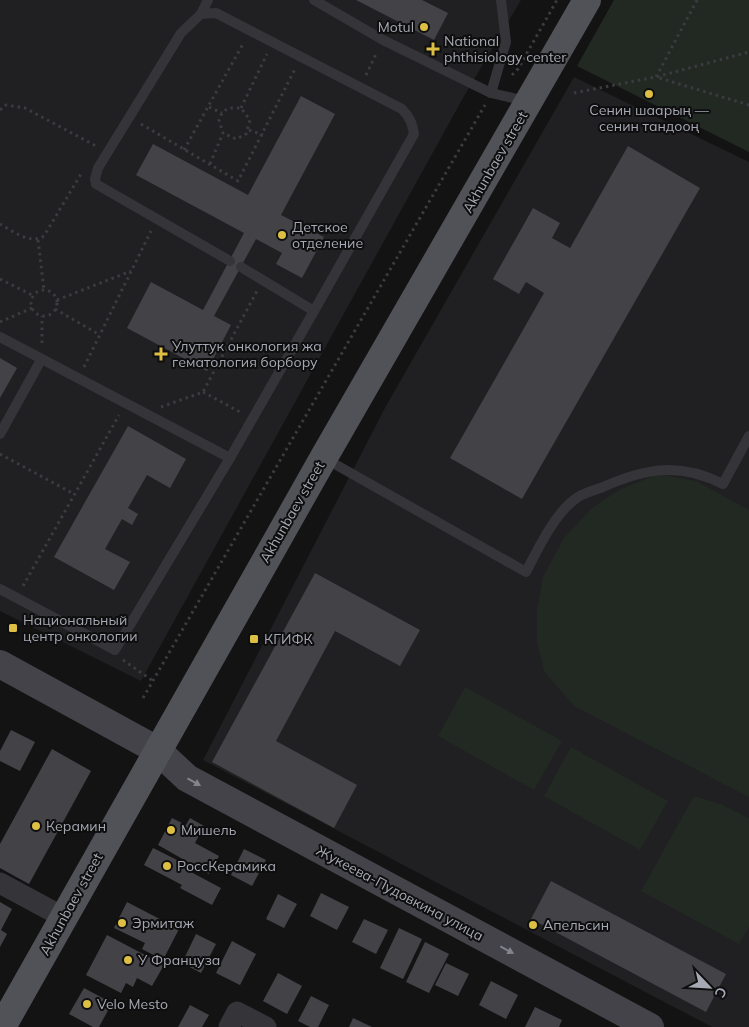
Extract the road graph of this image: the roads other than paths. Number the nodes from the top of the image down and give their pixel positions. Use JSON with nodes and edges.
{"nodes":[{"id":1,"x":208,"y":0,"type":"edge"},
{"id":2,"x":314,"y":0,"type":"edge"},
{"id":3,"x":500,"y":0,"type":"edge"},
{"id":4,"x":587,"y":0,"type":"edge"},
{"id":5,"x":201,"y":14,"type":"junction"},
{"id":6,"x":491,"y":93,"type":"junction"},
{"id":7,"x":530,"y":102,"type":"junction"},
{"id":8,"x":230,"y":261,"type":"dead end"},
{"id":9,"x":240,"y":267,"type":"dead end"},
{"id":10,"x":314,"y":311,"type":"junction"},
{"id":11,"x":0,"y":337,"type":"edge"},
{"id":12,"x":42,"y":360,"type":"junction"},
{"id":13,"x":0,"y":434,"type":"edge"},
{"id":14,"x":749,"y":436,"type":"edge"},
{"id":15,"x":324,"y":457,"type":"junction"},
{"id":16,"x":230,"y":458,"type":"junction"},
{"id":17,"x":0,"y":589,"type":"edge"},
{"id":18,"x":0,"y":664,"type":"edge"},
{"id":19,"x":157,"y":750,"type":"junction"},
{"id":20,"x":0,"y":883,"type":"edge"},
{"id":21,"x":63,"y":918,"type":"junction"},
{"id":22,"x":2,"y":1027,"type":"edge"},
{"id":23,"x":229,"y":1027,"type":"edge"},
{"id":24,"x":266,"y":1027,"type":"edge"},
{"id":25,"x":650,"y":1027,"type":"edge"}],
"edges":[{"from":1,"to":5,"type":"lane"},
{"from":2,"to":6,"type":"lane"},
{"from":3,"to":6,"type":"lane"},
{"from":4,"to":7,"type":"main road","name":"Akhunbaev street"},
{"from":5,"to":8,"type":"lane"},
{"from":5,"to":10,"type":"lane"},
{"from":6,"to":7,"type":"lane"},
{"from":7,"to":15,"type":"main road","name":"Akhunbaev street"},
{"from":9,"to":10,"type":"lane"},
{"from":10,"to":16,"type":"lane"},
{"from":11,"to":12,"type":"lane"},
{"from":12,"to":13,"type":"lane"},
{"from":12,"to":16,"type":"lane"},
{"from":14,"to":15,"type":"lane"},
{"from":15,"to":19,"type":"main road","name":"Akhunbaev street"},
{"from":16,"to":17,"type":"lane"},
{"from":18,"to":19,"type":"main road","name":"Жукеева-Пудовкина улица"},
{"from":19,"to":21,"type":"main road","name":"Akhunbaev street"},
{"from":19,"to":25,"type":"main road","name":"Жукеева-Пудовкина улица","one_way":true},
{"from":20,"to":21,"type":"street"},
{"from":21,"to":22,"type":"main road","name":"Akhunbaev street"},
{"from":23,"to":24,"type":"street"}]}
